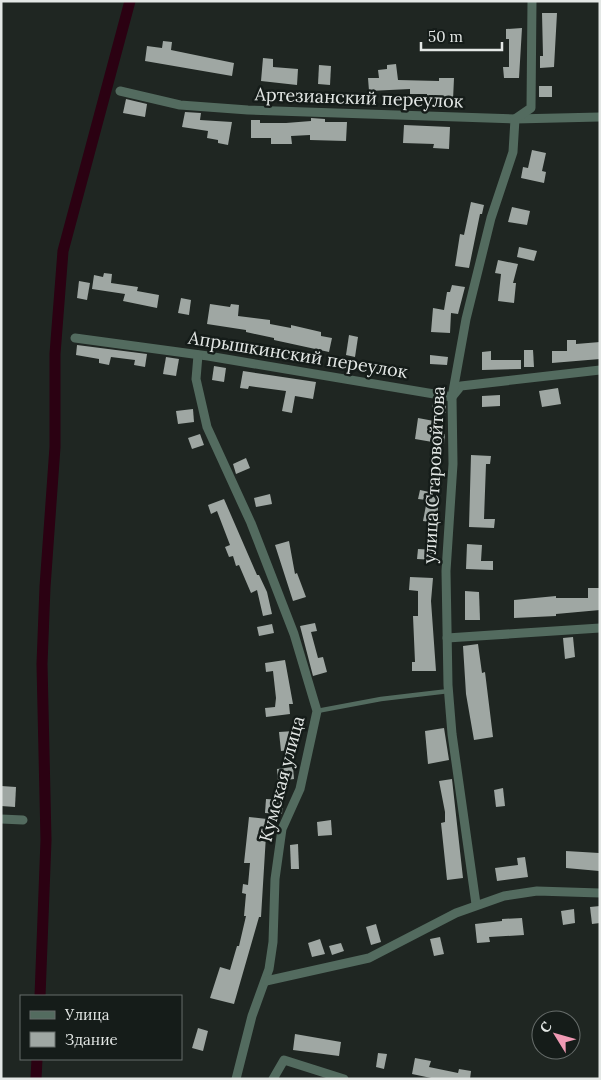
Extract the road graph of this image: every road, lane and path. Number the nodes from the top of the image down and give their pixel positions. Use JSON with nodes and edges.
{"nodes":[{"id":1,"x":532,"y":1,"type":"edge"},
{"id":2,"x":120,"y":91,"type":"dead end"},
{"id":3,"x":600,"y":117,"type":"edge"},
{"id":4,"x":515,"y":120,"type":"junction"},
{"id":5,"x":76,"y":338,"type":"dead end"},
{"id":6,"x":198,"y":355,"type":"junction"},
{"id":7,"x":600,"y":370,"type":"edge"},
{"id":8,"x":452,"y":397,"type":"junction"},
{"id":9,"x":600,"y":628,"type":"edge"},
{"id":10,"x":447,"y":638,"type":"junction"},
{"id":11,"x":449,"y":691,"type":"junction"},
{"id":12,"x":317,"y":711,"type":"junction"},
{"id":13,"x":1,"y":819,"type":"edge"},
{"id":14,"x":23,"y":820,"type":"dead end"},
{"id":15,"x":600,"y":893,"type":"edge"},
{"id":16,"x":476,"y":904,"type":"junction"},
{"id":17,"x":266,"y":981,"type":"junction"},
{"id":18,"x":236,"y":1079,"type":"edge"},
{"id":19,"x":273,"y":1079,"type":"edge"},
{"id":20,"x":344,"y":1079,"type":"edge"}],
"edges":[{"from":1,"to":4,"type":"street"},
{"from":2,"to":4,"type":"street","name":"Артезианский переулок"},
{"from":3,"to":4,"type":"street","name":"Артезианский переулок"},
{"from":4,"to":8,"type":"street","name":"улица Старовойтова"},
{"from":5,"to":6,"type":"street","name":"Апрышкинский переулок"},
{"from":6,"to":8,"type":"street","name":"Апрышкинский переулок"},
{"from":6,"to":12,"type":"street","name":"Кумская улица"},
{"from":7,"to":8,"type":"street"},
{"from":8,"to":10,"type":"street","name":"улица Старовойтова"},
{"from":9,"to":10,"type":"street"},
{"from":10,"to":11,"type":"street","name":"улица Старовойтова"},
{"from":11,"to":12,"type":"lane"},
{"from":11,"to":16,"type":"street","name":"улица Старовойтова"},
{"from":12,"to":17,"type":"street","name":"Кумская улица"},
{"from":13,"to":14,"type":"street"},
{"from":15,"to":16,"type":"street"},
{"from":16,"to":17,"type":"street"},
{"from":17,"to":18,"type":"street","name":"Кумская улица"},
{"from":19,"to":20,"type":"street"}]}
